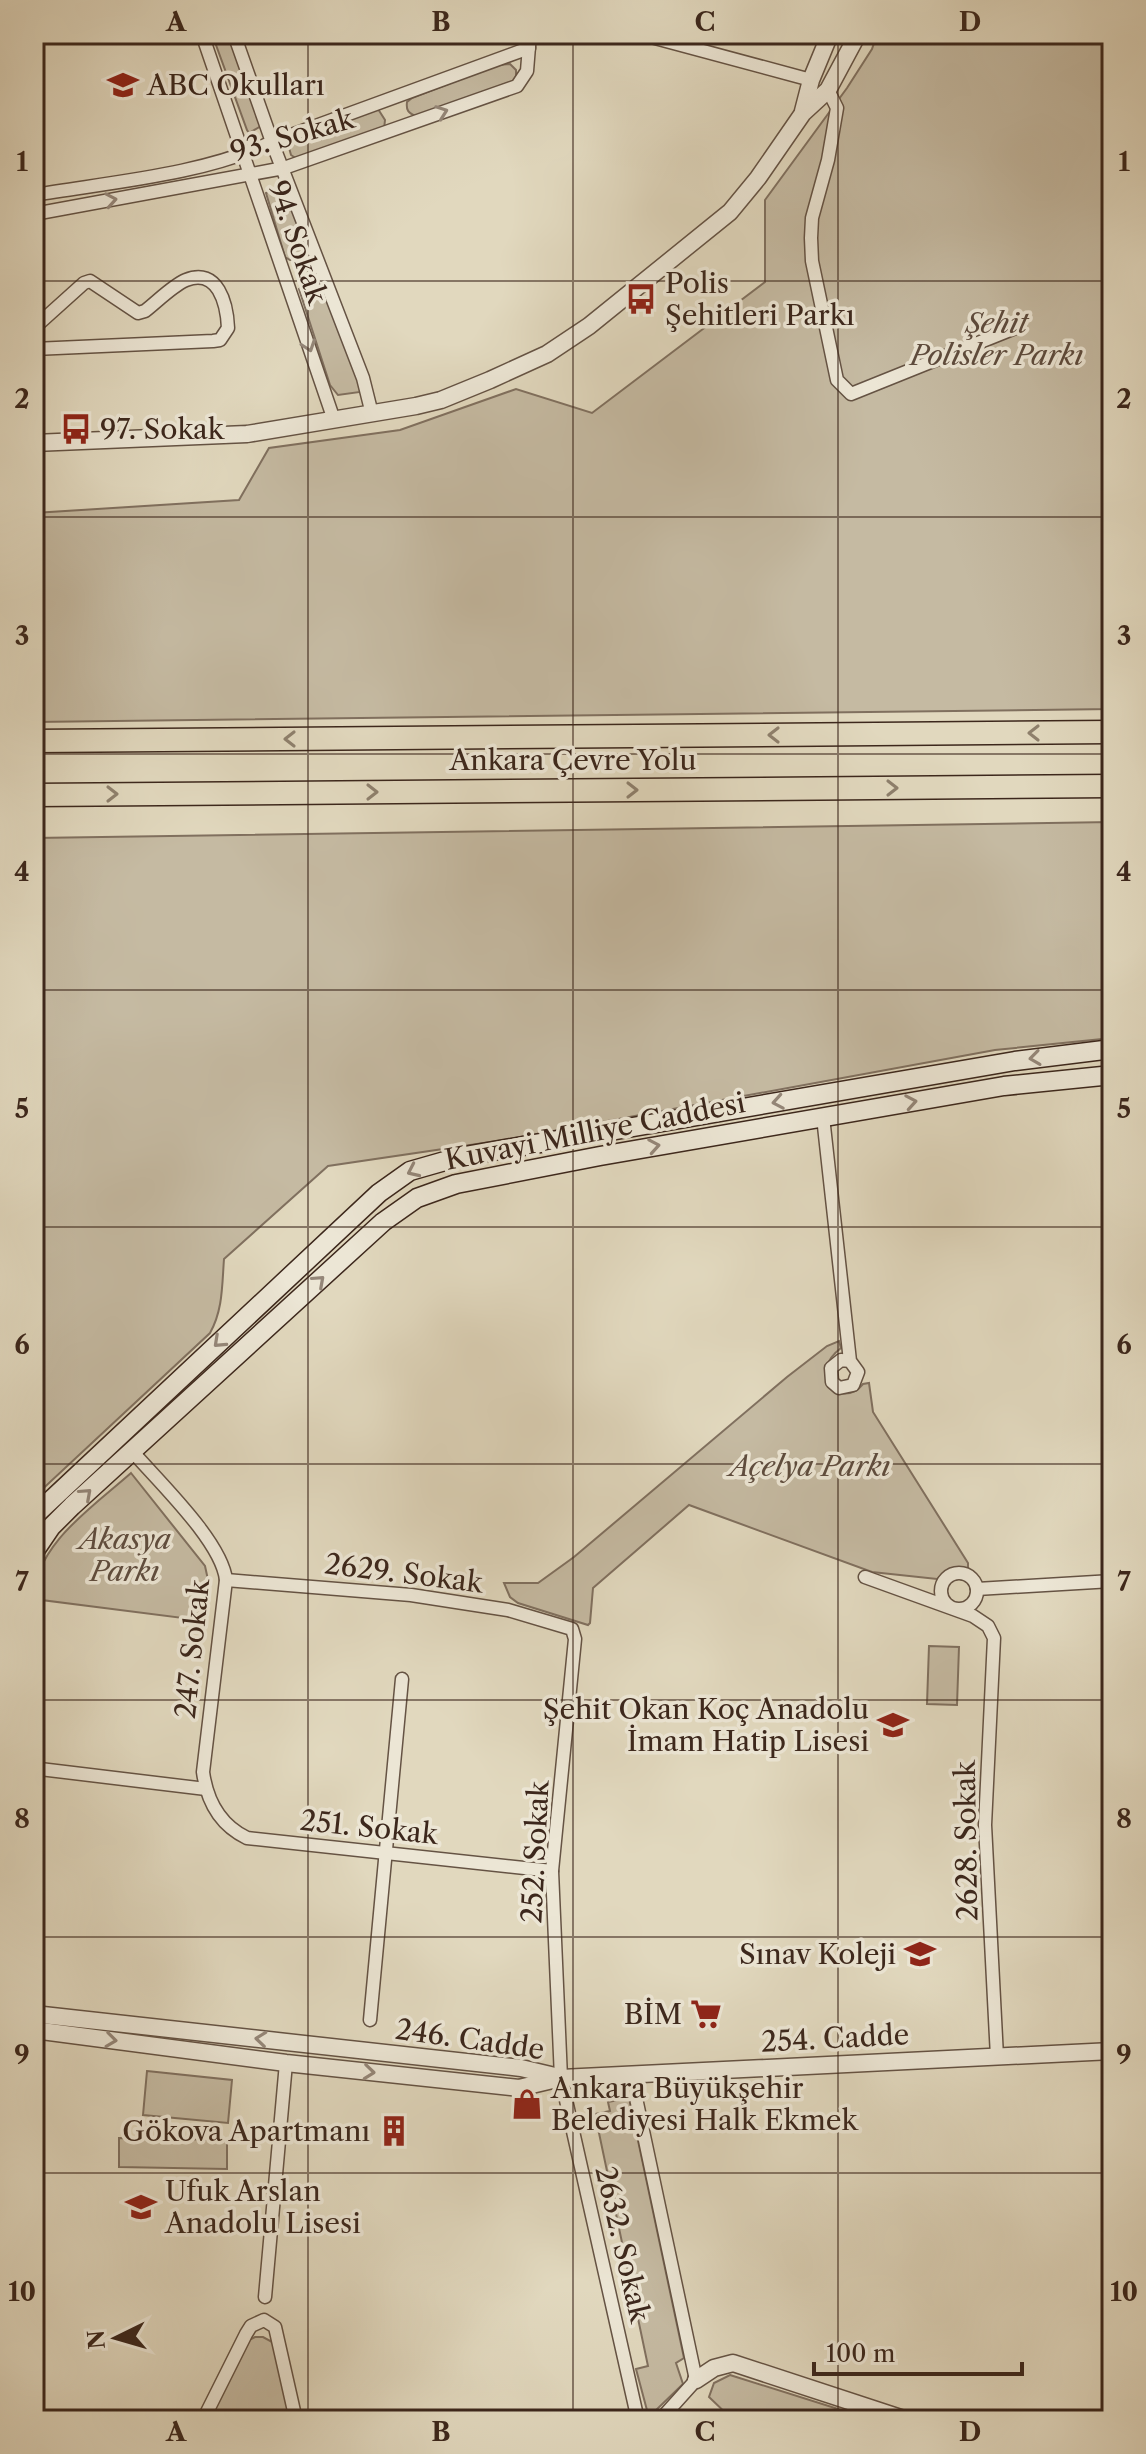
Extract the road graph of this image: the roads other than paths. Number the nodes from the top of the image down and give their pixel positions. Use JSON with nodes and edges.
{"nodes":[{"id":1,"x":202,"y":34,"type":"edge"},
{"id":2,"x":234,"y":34,"type":"edge"},
{"id":3,"x":640,"y":34,"type":"edge"},
{"id":4,"x":830,"y":34,"type":"edge"},
{"id":5,"x":858,"y":34,"type":"edge"},
{"id":6,"x":529,"y":41,"type":"edge"},
{"id":7,"x":811,"y":80,"type":"junction"},
{"id":8,"x":828,"y":90,"type":"junction"},
{"id":9,"x":395,"y":98,"type":"junction"},
{"id":10,"x":803,"y":113,"type":"junction"},
{"id":11,"x":405,"y":125,"type":"junction"},
{"id":12,"x":272,"y":142,"type":"junction"},
{"id":13,"x":243,"y":156,"type":"junction"},
{"id":14,"x":284,"y":168,"type":"junction"},
{"id":15,"x":250,"y":176,"type":"junction"},
{"id":16,"x":34,"y":195,"type":"edge"},
{"id":17,"x":34,"y":214,"type":"edge"},
{"id":18,"x":1020,"y":326,"type":"dead end"},
{"id":19,"x":34,"y":328,"type":"edge"},
{"id":20,"x":34,"y":349,"type":"edge"},
{"id":21,"x":372,"y":414,"type":"junction"},
{"id":22,"x":334,"y":420,"type":"junction"},
{"id":23,"x":34,"y":443,"type":"edge"},
{"id":24,"x":1112,"y":732,"type":"edge"},
{"id":25,"x":34,"y":741,"type":"edge"},
{"id":26,"x":1112,"y":786,"type":"edge"},
{"id":27,"x":34,"y":795,"type":"edge"},
{"id":28,"x":1112,"y":1049,"type":"edge"},
{"id":29,"x":1112,"y":1075,"type":"edge"},
{"id":30,"x":823,"y":1117,"type":"junction"},
{"id":31,"x":268,"y":1296,"type":"junction"},
{"id":32,"x":282,"y":1314,"type":"junction"},
{"id":33,"x":850,"y":1361,"type":"dead end"},
{"id":34,"x":132,"y":1451,"type":"junction"},
{"id":35,"x":34,"y":1516,"type":"edge"},
{"id":36,"x":34,"y":1552,"type":"edge"},
{"id":37,"x":865,"y":1577,"type":"dead end"},
{"id":38,"x":226,"y":1580,"type":"junction"},
{"id":39,"x":1112,"y":1581,"type":"edge"},
{"id":40,"x":977,"y":1589,"type":"junction"},
{"id":41,"x":949,"y":1607,"type":"junction"},
{"id":42,"x":572,"y":1629,"type":"joint"},
{"id":43,"x":402,"y":1679,"type":"dead end"},
{"id":44,"x":40,"y":1769,"type":"dead end"},
{"id":45,"x":206,"y":1789,"type":"junction"},
{"id":46,"x":386,"y":1853,"type":"junction"},
{"id":47,"x":552,"y":1871,"type":"junction"},
{"id":48,"x":34,"y":2014,"type":"edge"},
{"id":49,"x":370,"y":2020,"type":"dead end"},
{"id":50,"x":34,"y":2030,"type":"edge"},
{"id":51,"x":1112,"y":2051,"type":"edge"},
{"id":52,"x":997,"y":2057,"type":"junction"},
{"id":53,"x":286,"y":2063,"type":"junction"},
{"id":54,"x":561,"y":2078,"type":"junction"},
{"id":55,"x":636,"y":2098,"type":"dead end"},
{"id":56,"x":265,"y":2297,"type":"dead end"},
{"id":57,"x":696,"y":2380,"type":"junction"},
{"id":58,"x":203,"y":2420,"type":"edge"},
{"id":59,"x":296,"y":2420,"type":"edge"},
{"id":60,"x":638,"y":2420,"type":"edge"},
{"id":61,"x":660,"y":2420,"type":"edge"},
{"id":62,"x":907,"y":2420,"type":"edge"}],
"edges":[{"from":1,"to":13,"type":"street","name":"94. Sokak"},
{"from":2,"to":12,"type":"street","name":"94. Sokak"},
{"from":3,"to":7,"type":"street"},
{"from":4,"to":7,"type":"street"},
{"from":5,"to":8,"type":"street"},
{"from":6,"to":9,"type":"street","name":"93. Sokak"},
{"from":11,"to":6,"type":"street","name":"93. Sokak","one_way":true},
{"from":7,"to":8,"type":"street"},
{"from":7,"to":10,"type":"street"},
{"from":8,"to":10,"type":"street"},
{"from":8,"to":18,"type":"street"},
{"from":9,"to":11,"type":"street"},
{"from":9,"to":12,"type":"street","name":"93. Sokak"},
{"from":10,"to":21,"type":"street"},
{"from":11,"to":14,"type":"street","name":"93. Sokak"},
{"from":12,"to":13,"type":"street","name":"93. Sokak"},
{"from":12,"to":14,"type":"street","name":"94. Sokak"},
{"from":13,"to":15,"type":"street","name":"94. Sokak"},
{"from":13,"to":16,"type":"street","name":"93. Sokak"},
{"from":14,"to":15,"type":"street","name":"93. Sokak"},
{"from":14,"to":21,"type":"street","name":"94. Sokak"},
{"from":17,"to":15,"type":"street","name":"93. Sokak","one_way":true},
{"from":15,"to":22,"type":"street","name":"94. Sokak","one_way":true},
{"from":19,"to":20,"type":"street"},
{"from":21,"to":22,"type":"street"},
{"from":22,"to":23,"type":"street"},
{"from":24,"to":25,"type":"highway","name":"Ankara Çevre Yolu","one_way":true},
{"from":27,"to":26,"type":"highway","name":"Ankara Çevre Yolu","one_way":true},
{"from":28,"to":31,"type":"main road","name":"Kuvayi Milliye Caddesi","one_way":true},
{"from":30,"to":29,"type":"main road","name":"Kuvayi Milliye Caddesi","one_way":true},
{"from":32,"to":30,"type":"main road","name":"Kuvayi Milliye Caddesi","one_way":true},
{"from":30,"to":33,"type":"street"},
{"from":31,"to":32,"type":"main road"},
{"from":31,"to":35,"type":"main road","name":"Kuvayi Milliye Caddesi","one_way":true},
{"from":32,"to":34,"type":"main road","name":"Kuvayi Milliye Caddesi"},
{"from":36,"to":34,"type":"main road","name":"Kuvayi Milliye Caddesi","one_way":true},
{"from":34,"to":38,"type":"street","name":"247. Sokak"},
{"from":37,"to":41,"type":"street"},
{"from":38,"to":42,"type":"street","name":"2629. Sokak"},
{"from":38,"to":45,"type":"street","name":"247. Sokak"},
{"from":39,"to":40,"type":"street"},
{"from":40,"to":41,"type":"street"},
{"from":40,"to":41,"type":"street"},
{"from":41,"to":52,"type":"street","name":"2628. Sokak"},
{"from":42,"to":47,"type":"street","name":"252. Sokak"},
{"from":43,"to":46,"type":"street"},
{"from":44,"to":45,"type":"street"},
{"from":45,"to":46,"type":"street","name":"251. Sokak"},
{"from":46,"to":47,"type":"street","name":"251. Sokak"},
{"from":46,"to":49,"type":"street"},
{"from":47,"to":54,"type":"street","name":"252. Sokak"},
{"from":54,"to":48,"type":"street","name":"246. Cadde","one_way":true},
{"from":50,"to":53,"type":"street","name":"246. Cadde","one_way":true},
{"from":51,"to":52,"type":"street","name":"254. Cadde"},
{"from":52,"to":54,"type":"street","name":"254. Cadde"},
{"from":53,"to":54,"type":"street","name":"246. Cadde","one_way":true},
{"from":53,"to":56,"type":"street"},
{"from":54,"to":60,"type":"street","name":"2632. Sokak"},
{"from":55,"to":57,"type":"street"},
{"from":57,"to":61,"type":"street"},
{"from":57,"to":62,"type":"street"},
{"from":58,"to":59,"type":"street"}]}
